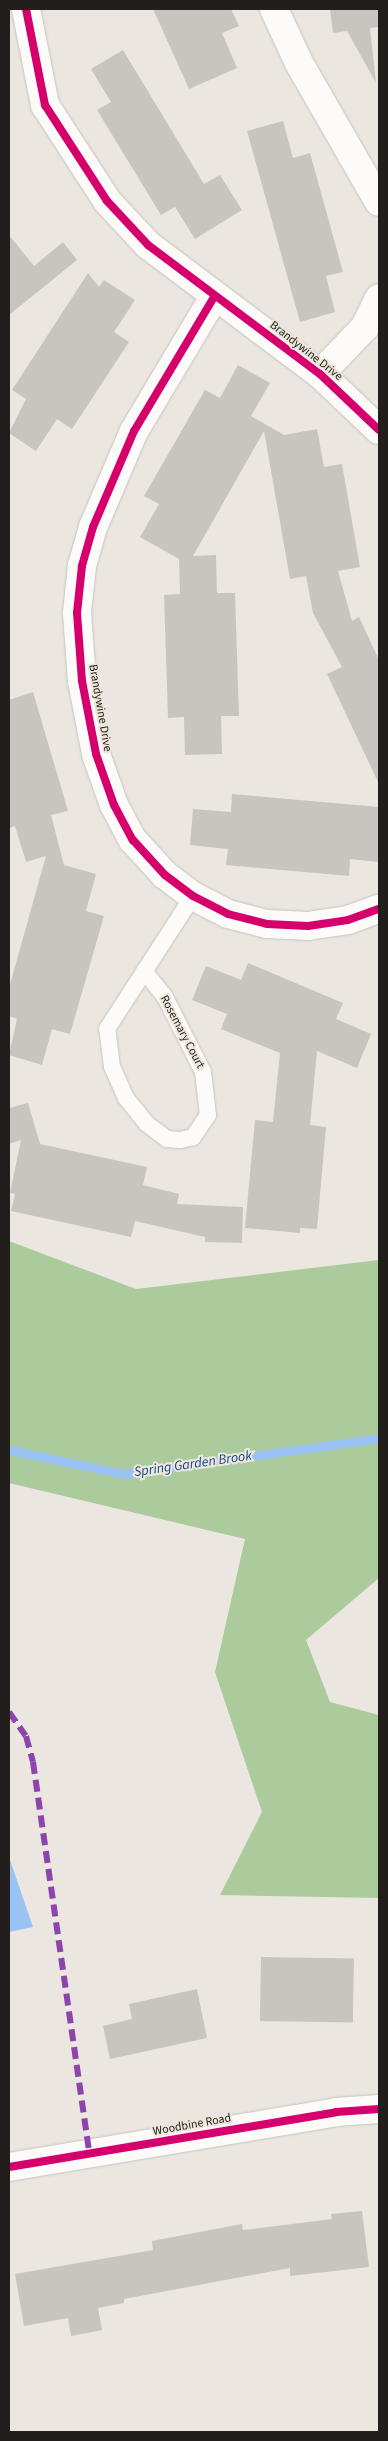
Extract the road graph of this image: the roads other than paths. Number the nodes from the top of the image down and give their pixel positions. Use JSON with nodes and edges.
{"nodes":[{"id":1,"x":26,"y":9,"type":"edge"},
{"id":2,"x":274,"y":9,"type":"edge"},
{"id":3,"x":379,"y":202,"type":"edge"},
{"id":4,"x":214,"y":297,"type":"junction"},
{"id":5,"x":379,"y":298,"type":"edge"},
{"id":6,"x":320,"y":374,"type":"junction"},
{"id":7,"x":379,"y":430,"type":"edge"},
{"id":8,"x":193,"y":896,"type":"junction"},
{"id":9,"x":379,"y":909,"type":"edge"},
{"id":10,"x":144,"y":972,"type":"junction"},
{"id":11,"x":379,"y":2109,"type":"edge"},
{"id":12,"x":9,"y":2167,"type":"edge"}],
"edges":[{"from":1,"to":4,"type":"street","name":"Brandywine Drive"},
{"from":2,"to":3,"type":"street"},
{"from":4,"to":6,"type":"street","name":"Brandywine Drive"},
{"from":4,"to":8,"type":"street","name":"Brandywine Drive"},
{"from":5,"to":6,"type":"street","name":"Brandywine Drive"},
{"from":6,"to":7,"type":"street","name":"Brandywine Drive"},
{"from":8,"to":9,"type":"street","name":"Brandywine Drive"},
{"from":8,"to":10,"type":"lane","name":"Rosemary Court"},
{"from":10,"to":10,"type":"lane","name":"Rosemary Court"},
{"from":11,"to":12,"type":"street","name":"Woodbine Road"}]}
